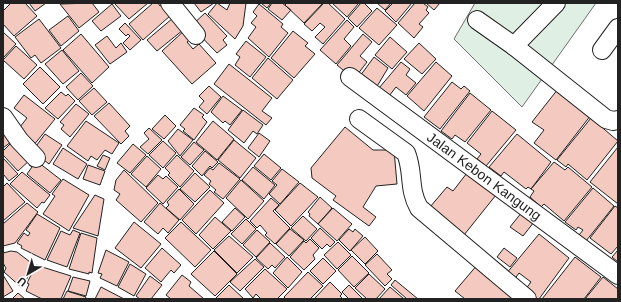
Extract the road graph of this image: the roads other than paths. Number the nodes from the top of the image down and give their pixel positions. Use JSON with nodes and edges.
{"nodes":[{"id":1,"x":170,"y":3,"type":"edge"},
{"id":2,"x":556,"y":3,"type":"edge"},
{"id":3,"x":478,"y":20,"type":"dead end"},
{"id":4,"x":618,"y":28,"type":"edge"},
{"id":5,"x":196,"y":35,"type":"dead end"},
{"id":6,"x":514,"y":46,"type":"junction"},
{"id":7,"x":602,"y":50,"type":"dead end"},
{"id":8,"x":350,"y":77,"type":"dead end"},
{"id":9,"x":3,"y":117,"type":"edge"},
{"id":10,"x":359,"y":119,"type":"dead end"},
{"id":11,"x":618,"y":120,"type":"edge"},
{"id":12,"x":36,"y":158,"type":"dead end"},
{"id":13,"x":618,"y":275,"type":"edge"},
{"id":14,"x":527,"y":299,"type":"edge"}],
"edges":[{"from":1,"to":5,"type":"street"},
{"from":2,"to":6,"type":"street"},
{"from":3,"to":6,"type":"street"},
{"from":4,"to":7,"type":"street"},
{"from":6,"to":11,"type":"street"},
{"from":8,"to":13,"type":"street","name":"Jalan Kebon Kangung"},
{"from":9,"to":12,"type":"street"},
{"from":10,"to":14,"type":"street"}]}
